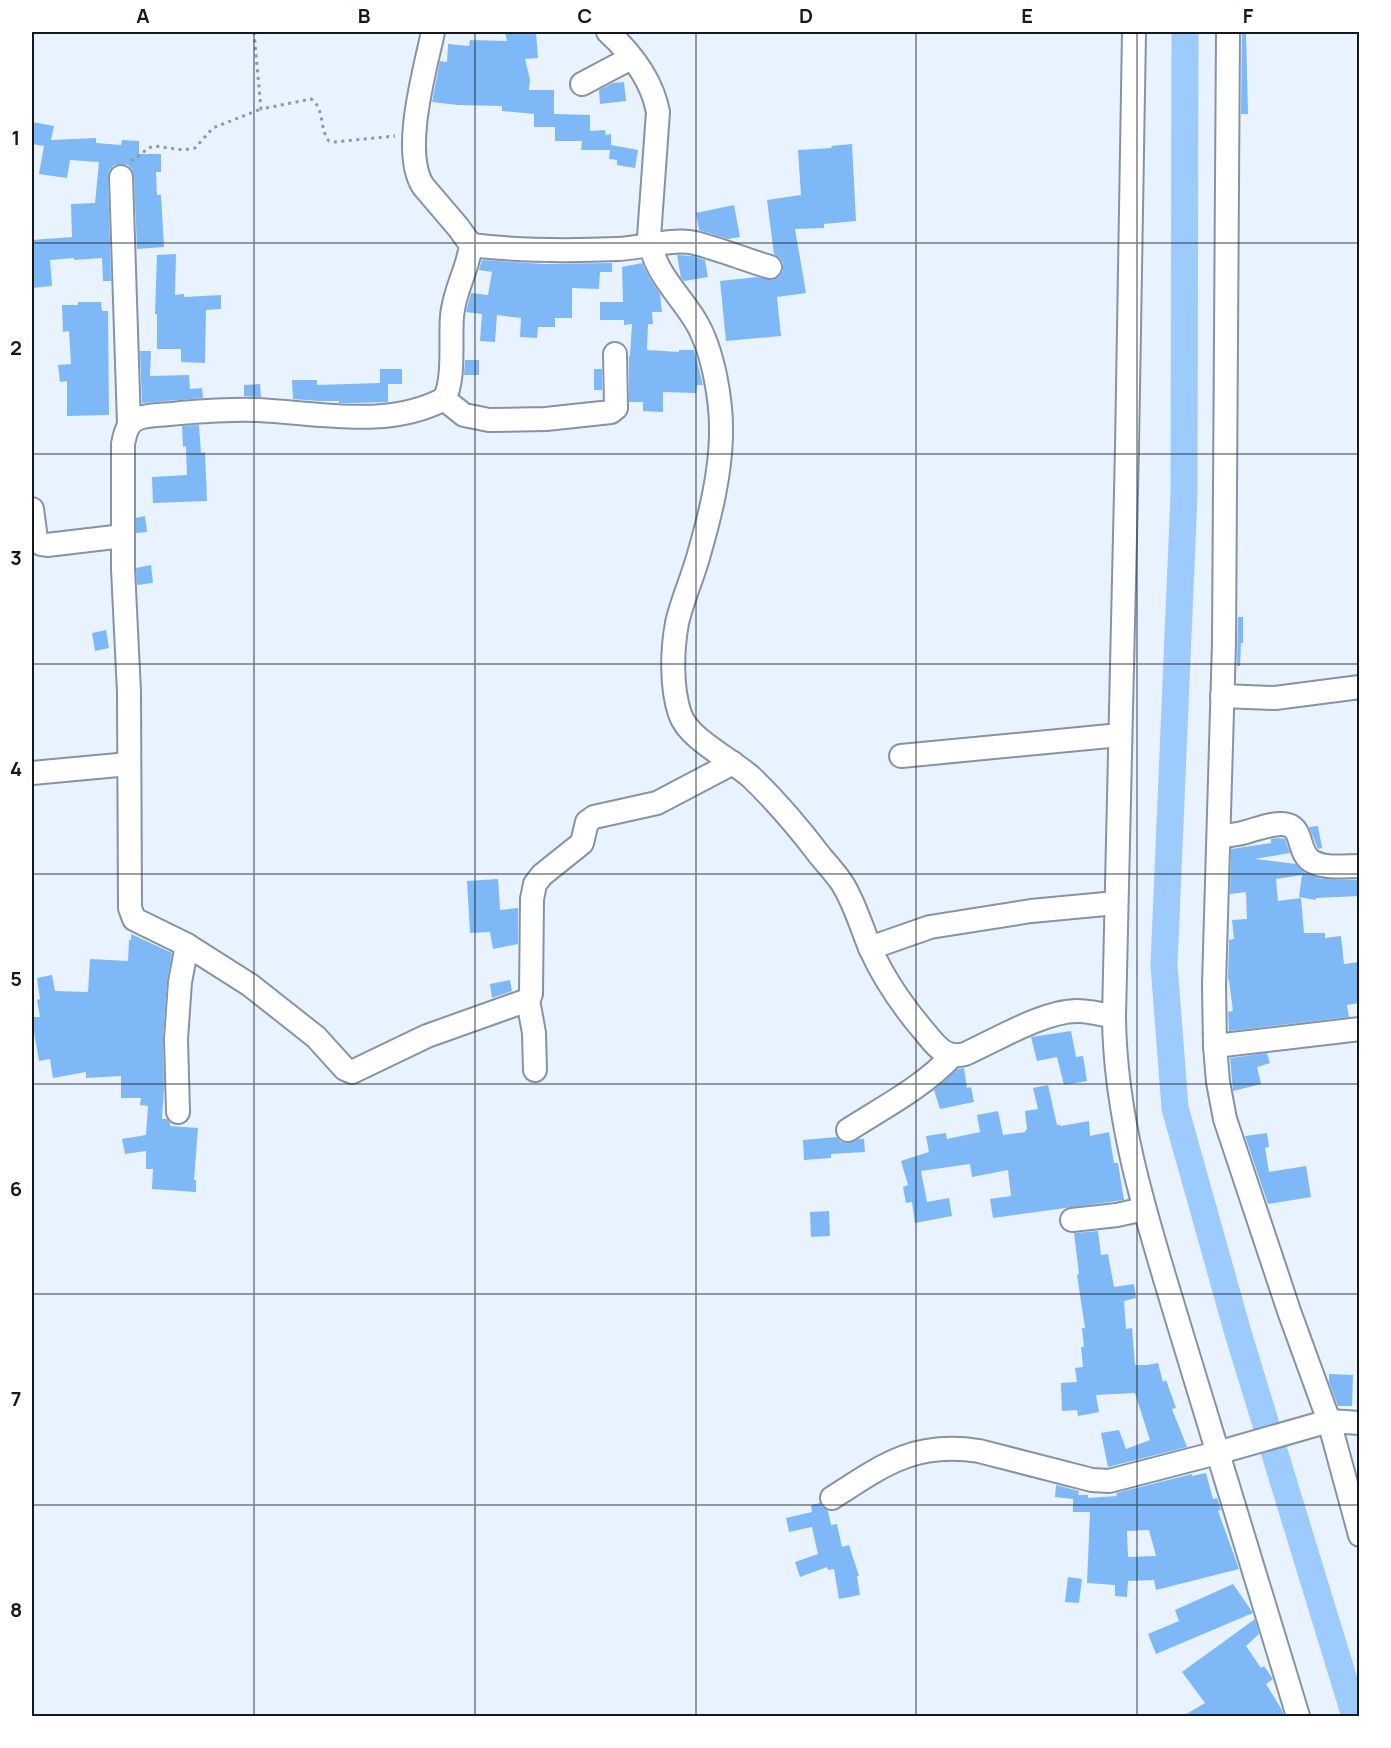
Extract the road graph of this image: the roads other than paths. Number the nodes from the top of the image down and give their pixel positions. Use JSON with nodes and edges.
{"nodes":[{"id":1,"x":433,"y":32,"type":"edge"},
{"id":2,"x":608,"y":32,"type":"edge"},
{"id":3,"x":1134,"y":32,"type":"edge"},
{"id":4,"x":1228,"y":32,"type":"edge"},
{"id":5,"x":632,"y":58,"type":"junction"},
{"id":6,"x":582,"y":84,"type":"dead end"},
{"id":7,"x":121,"y":177,"type":"road end"},
{"id":8,"x":658,"y":244,"type":"junction"},
{"id":9,"x":471,"y":245,"type":"junction"},
{"id":10,"x":770,"y":267,"type":"dead end"},
{"id":11,"x":615,"y":354,"type":"dead end"},
{"id":12,"x":444,"y":399,"type":"junction"},
{"id":13,"x":129,"y":424,"type":"junction"},
{"id":14,"x":32,"y":509,"type":"edge"},
{"id":15,"x":123,"y":536,"type":"junction"},
{"id":16,"x":1359,"y":687,"type":"edge"},
{"id":17,"x":1222,"y":696,"type":"junction"},
{"id":18,"x":1120,"y":735,"type":"junction"},
{"id":19,"x":901,"y":756,"type":"dead end"},
{"id":20,"x":733,"y":763,"type":"junction"},
{"id":21,"x":129,"y":764,"type":"junction"},
{"id":22,"x":32,"y":773,"type":"edge"},
{"id":23,"x":1219,"y":837,"type":"junction"},
{"id":24,"x":1359,"y":866,"type":"edge"},
{"id":25,"x":1116,"y":903,"type":"junction"},
{"id":26,"x":187,"y":945,"type":"junction"},
{"id":27,"x":870,"y":948,"type":"junction"},
{"id":28,"x":528,"y":1000,"type":"junction"},
{"id":29,"x":1114,"y":1017,"type":"junction"},
{"id":30,"x":1359,"y":1029,"type":"edge"},
{"id":31,"x":1215,"y":1046,"type":"junction"},
{"id":32,"x":952,"y":1056,"type":"junction"},
{"id":33,"x":535,"y":1070,"type":"dead end"},
{"id":34,"x":178,"y":1112,"type":"dead end"},
{"id":35,"x":848,"y":1130,"type":"dead end"},
{"id":36,"x":1144,"y":1209,"type":"junction"},
{"id":37,"x":1072,"y":1221,"type":"dead end"},
{"id":38,"x":1359,"y":1423,"type":"edge"},
{"id":39,"x":1320,"y":1424,"type":"junction"},
{"id":40,"x":1219,"y":1453,"type":"junction"},
{"id":41,"x":832,"y":1498,"type":"dead end"},
{"id":42,"x":1359,"y":1535,"type":"edge"},
{"id":43,"x":1298,"y":1716,"type":"edge"}],
"edges":[{"from":1,"to":9,"type":"street"},
{"from":2,"to":5,"type":"street"},
{"from":3,"to":18,"type":"street"},
{"from":4,"to":17,"type":"street"},
{"from":5,"to":6,"type":"street"},
{"from":5,"to":8,"type":"street"},
{"from":7,"to":13,"type":"street"},
{"from":8,"to":9,"type":"street"},
{"from":8,"to":10,"type":"street"},
{"from":8,"to":20,"type":"street"},
{"from":9,"to":12,"type":"street"},
{"from":11,"to":12,"type":"street"},
{"from":12,"to":13,"type":"street"},
{"from":13,"to":15,"type":"street"},
{"from":14,"to":15,"type":"street"},
{"from":15,"to":21,"type":"street"},
{"from":16,"to":17,"type":"street"},
{"from":17,"to":23,"type":"street"},
{"from":18,"to":19,"type":"street"},
{"from":18,"to":25,"type":"street"},
{"from":20,"to":27,"type":"street"},
{"from":20,"to":28,"type":"street"},
{"from":21,"to":22,"type":"street"},
{"from":21,"to":26,"type":"street"},
{"from":23,"to":24,"type":"street"},
{"from":23,"to":31,"type":"street"},
{"from":25,"to":27,"type":"street"},
{"from":25,"to":29,"type":"street"},
{"from":26,"to":28,"type":"street"},
{"from":26,"to":34,"type":"street"},
{"from":27,"to":32,"type":"street"},
{"from":28,"to":33,"type":"street"},
{"from":29,"to":32,"type":"street"},
{"from":29,"to":36,"type":"street"},
{"from":30,"to":31,"type":"street"},
{"from":31,"to":39,"type":"street"},
{"from":32,"to":35,"type":"street"},
{"from":36,"to":37,"type":"street"},
{"from":36,"to":40,"type":"street"},
{"from":38,"to":39,"type":"street"},
{"from":39,"to":40,"type":"street"},
{"from":39,"to":42,"type":"street"},
{"from":40,"to":41,"type":"street"},
{"from":40,"to":43,"type":"street"}]}
